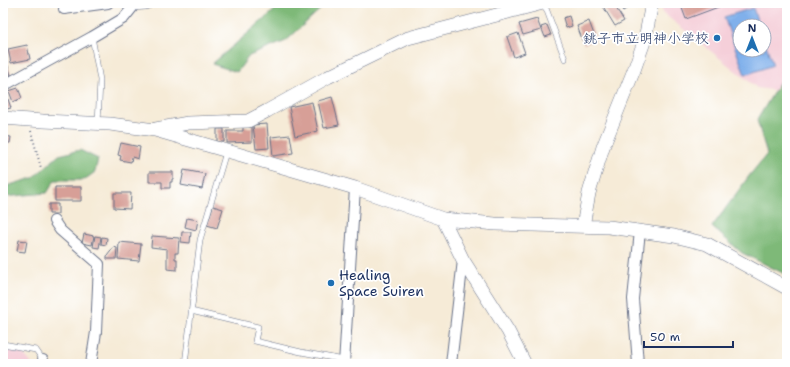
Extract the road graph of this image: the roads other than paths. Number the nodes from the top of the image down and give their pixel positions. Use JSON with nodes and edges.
{"nodes":[{"id":1,"x":108,"y":3,"type":"edge"},
{"id":2,"x":156,"y":3,"type":"edge"},
{"id":3,"x":543,"y":3,"type":"edge"},
{"id":4,"x":652,"y":3,"type":"edge"},
{"id":5,"x":132,"y":6,"type":"edge"},
{"id":6,"x":64,"y":9,"type":"dead end"},
{"id":7,"x":92,"y":38,"type":"junction"},
{"id":8,"x":565,"y":59,"type":"dead end"},
{"id":9,"x":3,"y":86,"type":"edge"},
{"id":10,"x":3,"y":118,"type":"edge"},
{"id":11,"x":98,"y":124,"type":"junction"},
{"id":12,"x":154,"y":130,"type":"junction"},
{"id":13,"x":226,"y":151,"type":"junction"},
{"id":14,"x":355,"y":188,"type":"junction"},
{"id":15,"x":443,"y":219,"type":"junction"},
{"id":16,"x":54,"y":221,"type":"dead end"},
{"id":17,"x":583,"y":226,"type":"junction"},
{"id":18,"x":640,"y":231,"type":"junction"},
{"id":19,"x":463,"y":260,"type":"junction"},
{"id":20,"x":787,"y":288,"type":"edge"},
{"id":21,"x":191,"y":311,"type":"junction"},
{"id":22,"x":3,"y":344,"type":"edge"},
{"id":23,"x":42,"y":362,"type":"edge"},
{"id":24,"x":344,"y":362,"type":"edge"},
{"id":25,"x":91,"y":364,"type":"edge"},
{"id":26,"x":185,"y":364,"type":"edge"},
{"id":27,"x":451,"y":364,"type":"edge"},
{"id":28,"x":525,"y":364,"type":"edge"},
{"id":29,"x":638,"y":364,"type":"edge"}],
"edges":[{"from":1,"to":6,"type":"street"},
{"from":2,"to":5,"type":"lane"},
{"from":3,"to":8,"type":"lane"},
{"from":3,"to":12,"type":"street"},
{"from":4,"to":17,"type":"street"},
{"from":5,"to":7,"type":"street"},
{"from":7,"to":9,"type":"street"},
{"from":7,"to":11,"type":"lane"},
{"from":10,"to":11,"type":"street"},
{"from":11,"to":12,"type":"street"},
{"from":12,"to":13,"type":"street"},
{"from":13,"to":14,"type":"street"},
{"from":13,"to":21,"type":"lane"},
{"from":14,"to":15,"type":"street"},
{"from":14,"to":24,"type":"street"},
{"from":15,"to":17,"type":"street"},
{"from":15,"to":19,"type":"street"},
{"from":16,"to":25,"type":"street"},
{"from":17,"to":18,"type":"street"},
{"from":18,"to":20,"type":"street"},
{"from":18,"to":29,"type":"street"},
{"from":19,"to":27,"type":"street"},
{"from":19,"to":28,"type":"street"},
{"from":21,"to":24,"type":"lane"},
{"from":21,"to":26,"type":"lane"},
{"from":22,"to":23,"type":"lane"}]}
